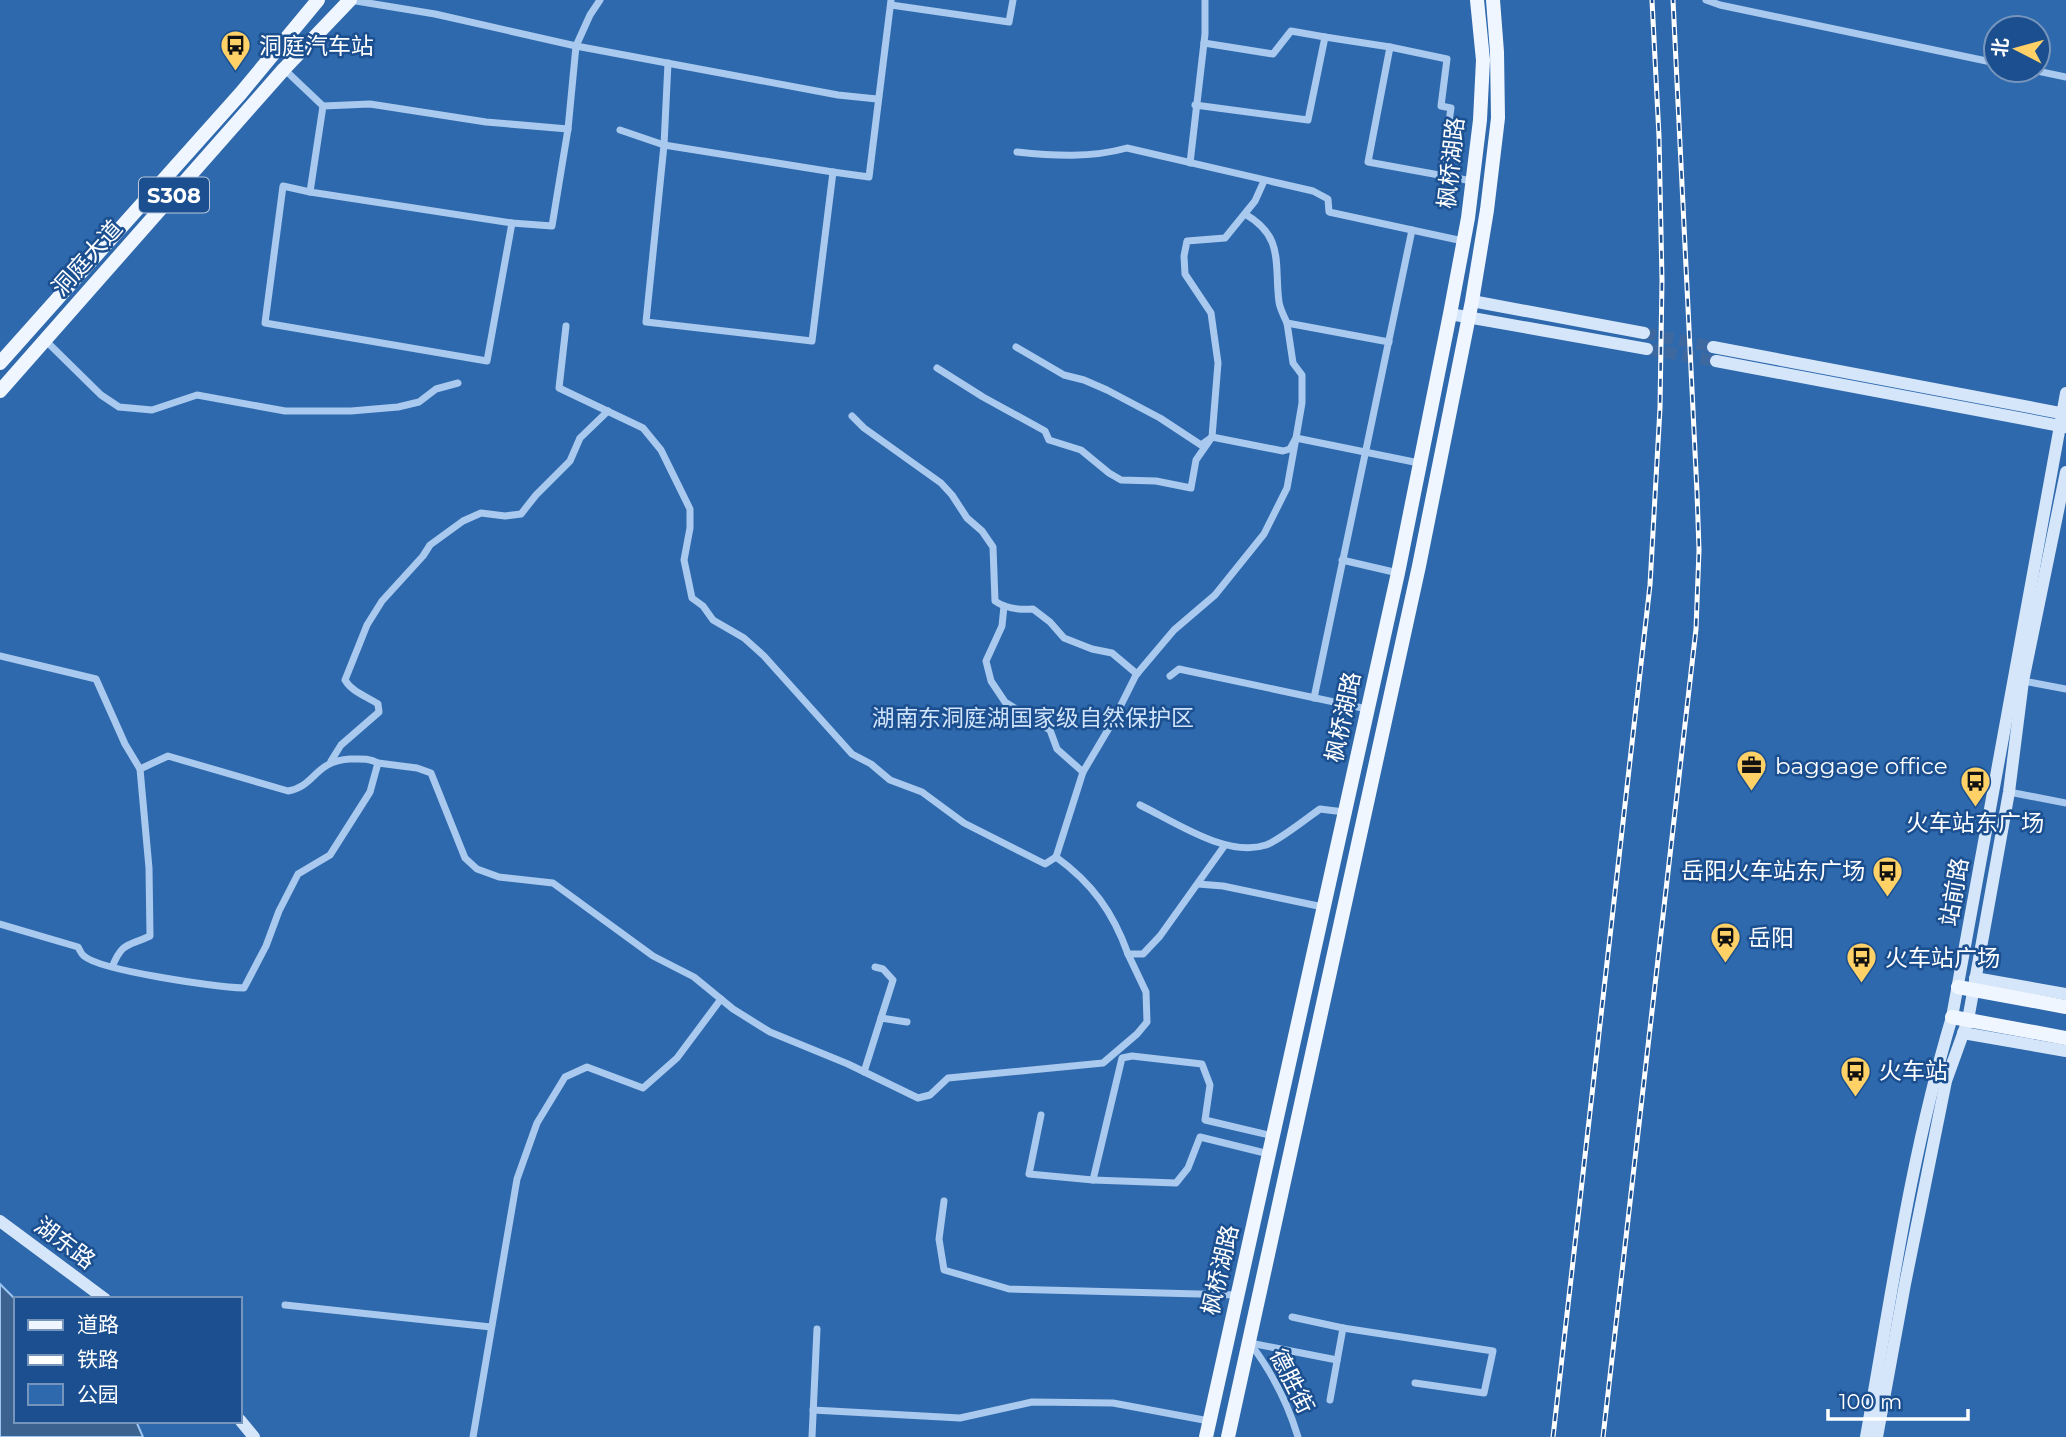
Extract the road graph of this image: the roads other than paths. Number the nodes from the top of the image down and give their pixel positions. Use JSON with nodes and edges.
{"nodes":[{"id":1,"x":318,"y":0,"type":"edge"},
{"id":2,"x":350,"y":0,"type":"edge"},
{"id":3,"x":600,"y":0,"type":"edge"},
{"id":4,"x":1013,"y":0,"type":"edge"},
{"id":5,"x":1205,"y":0,"type":"edge"},
{"id":6,"x":1477,"y":0,"type":"edge"},
{"id":7,"x":1493,"y":0,"type":"edge"},
{"id":8,"x":1706,"y":0,"type":"edge"},
{"id":9,"x":891,"y":3,"type":"edge"},
{"id":10,"x":1325,"y":37,"type":"junction"},
{"id":11,"x":1204,"y":43,"type":"junction"},
{"id":12,"x":576,"y":46,"type":"junction"},
{"id":13,"x":1390,"y":47,"type":"junction"},
{"id":14,"x":1982,"y":59,"type":"edge"},
{"id":15,"x":668,"y":63,"type":"junction"},
{"id":16,"x":284,"y":69,"type":"junction"},
{"id":17,"x":877,"y":99,"type":"junction"},
{"id":18,"x":1195,"y":105,"type":"junction"},
{"id":19,"x":323,"y":106,"type":"junction"},
{"id":20,"x":568,"y":129,"type":"junction"},
{"id":21,"x":620,"y":130,"type":"dead end"},
{"id":22,"x":664,"y":145,"type":"junction"},
{"id":23,"x":1017,"y":152,"type":"dead end"},
{"id":24,"x":1190,"y":163,"type":"junction"},
{"id":25,"x":832,"y":172,"type":"junction"},
{"id":26,"x":1441,"y":175,"type":"junction"},
{"id":27,"x":1264,"y":181,"type":"junction"},
{"id":28,"x":1472,"y":181,"type":"junction"},
{"id":29,"x":310,"y":192,"type":"junction"},
{"id":30,"x":1245,"y":214,"type":"junction"},
{"id":31,"x":512,"y":223,"type":"junction"},
{"id":32,"x":1412,"y":230,"type":"junction"},
{"id":33,"x":1464,"y":241,"type":"junction"},
{"id":34,"x":1472,"y":301,"type":"junction"},
{"id":35,"x":1450,"y":314,"type":"junction"},
{"id":36,"x":1469,"y":318,"type":"junction"},
{"id":37,"x":1287,"y":323,"type":"junction"},
{"id":38,"x":566,"y":326,"type":"dead end"},
{"id":39,"x":1644,"y":333,"type":"tunnel mouth"},
{"id":40,"x":44,"y":339,"type":"junction"},
{"id":41,"x":1389,"y":342,"type":"junction"},
{"id":42,"x":1016,"y":347,"type":"dead end"},
{"id":43,"x":1713,"y":347,"type":"tunnel mouth"},
{"id":44,"x":1647,"y":349,"type":"tunnel mouth"},
{"id":45,"x":1716,"y":361,"type":"tunnel mouth"},
{"id":46,"x":0,"y":363,"type":"edge"},
{"id":47,"x":937,"y":368,"type":"dead end"},
{"id":48,"x":458,"y":383,"type":"dead end"},
{"id":49,"x":0,"y":391,"type":"edge"},
{"id":50,"x":2066,"y":393,"type":"edge"},
{"id":51,"x":608,"y":411,"type":"junction"},
{"id":52,"x":852,"y":416,"type":"dead end"},
{"id":53,"x":2064,"y":420,"type":"edge"},
{"id":54,"x":1212,"y":437,"type":"junction"},
{"id":55,"x":1296,"y":438,"type":"junction"},
{"id":56,"x":1365,"y":452,"type":"junction"},
{"id":57,"x":1420,"y":463,"type":"junction"},
{"id":58,"x":2066,"y":472,"type":"edge"},
{"id":59,"x":1342,"y":560,"type":"junction"},
{"id":60,"x":1398,"y":573,"type":"junction"},
{"id":61,"x":1004,"y":606,"type":"junction"},
{"id":62,"x":0,"y":656,"type":"edge"},
{"id":63,"x":1137,"y":674,"type":"junction"},
{"id":64,"x":1170,"y":676,"type":"dead end"},
{"id":65,"x":2023,"y":681,"type":"junction"},
{"id":66,"x":2066,"y":689,"type":"edge"},
{"id":67,"x":1314,"y":698,"type":"junction"},
{"id":68,"x":1368,"y":709,"type":"junction"},
{"id":69,"x":331,"y":761,"type":"junction"},
{"id":70,"x":377,"y":763,"type":"junction"},
{"id":71,"x":140,"y":769,"type":"junction"},
{"id":72,"x":1083,"y":772,"type":"junction"},
{"id":73,"x":2009,"y":792,"type":"junction"},
{"id":74,"x":2066,"y":803,"type":"edge"},
{"id":75,"x":1140,"y":805,"type":"dead end"},
{"id":76,"x":1345,"y":812,"type":"junction"},
{"id":77,"x":1225,"y":845,"type":"junction"},
{"id":78,"x":1056,"y":857,"type":"junction"},
{"id":79,"x":1199,"y":884,"type":"junction"},
{"id":80,"x":1324,"y":907,"type":"junction"},
{"id":81,"x":0,"y":924,"type":"edge"},
{"id":82,"x":1128,"y":954,"type":"junction"},
{"id":83,"x":111,"y":967,"type":"junction"},
{"id":84,"x":875,"y":967,"type":"dead end"},
{"id":85,"x":1974,"y":984,"type":"junction"},
{"id":86,"x":1958,"y":987,"type":"junction"},
{"id":87,"x":2066,"y":994,"type":"edge"},
{"id":88,"x":721,"y":999,"type":"junction"},
{"id":89,"x":2066,"y":1007,"type":"edge"},
{"id":90,"x":1952,"y":1017,"type":"junction"},
{"id":91,"x":881,"y":1018,"type":"junction"},
{"id":92,"x":907,"y":1023,"type":"dead end"},
{"id":93,"x":1965,"y":1026,"type":"junction"},
{"id":94,"x":2066,"y":1038,"type":"edge"},
{"id":95,"x":2066,"y":1051,"type":"edge"},
{"id":96,"x":864,"y":1072,"type":"junction"},
{"id":97,"x":1041,"y":1115,"type":"dead end"},
{"id":98,"x":1205,"y":1120,"type":"junction"},
{"id":99,"x":1273,"y":1136,"type":"junction"},
{"id":100,"x":1199,"y":1141,"type":"junction"},
{"id":101,"x":1269,"y":1154,"type":"junction"},
{"id":102,"x":1093,"y":1181,"type":"junction"},
{"id":103,"x":944,"y":1201,"type":"dead end"},
{"id":104,"x":0,"y":1220,"type":"edge"},
{"id":105,"x":1238,"y":1295,"type":"junction"},
{"id":106,"x":102,"y":1297,"type":"edge"},
{"id":107,"x":285,"y":1305,"type":"dead end"},
{"id":108,"x":1292,"y":1317,"type":"dead end"},
{"id":109,"x":491,"y":1326,"type":"junction"},
{"id":110,"x":1343,"y":1328,"type":"junction"},
{"id":111,"x":817,"y":1329,"type":"dead end"},
{"id":112,"x":1250,"y":1343,"type":"junction"},
{"id":113,"x":1337,"y":1360,"type":"junction"},
{"id":114,"x":1415,"y":1383,"type":"dead end"},
{"id":115,"x":1330,"y":1400,"type":"dead end"},
{"id":116,"x":813,"y":1410,"type":"junction"},
{"id":117,"x":1210,"y":1421,"type":"junction"},
{"id":118,"x":242,"y":1422,"type":"edge"},
{"id":119,"x":254,"y":1437,"type":"edge"},
{"id":120,"x":473,"y":1437,"type":"edge"},
{"id":121,"x":812,"y":1437,"type":"edge"},
{"id":122,"x":1206,"y":1437,"type":"edge"},
{"id":123,"x":1228,"y":1437,"type":"edge"},
{"id":124,"x":1298,"y":1437,"type":"edge"},
{"id":125,"x":1866,"y":1437,"type":"edge"},
{"id":126,"x":1877,"y":1437,"type":"edge"}],
"edges":[{"from":1,"to":46,"type":"main road","name":"洞庭大道","number":"S308"},
{"from":2,"to":12,"type":"street"},
{"from":2,"to":16,"type":"main road","name":"洞庭大道","number":"S308"},
{"from":3,"to":12,"type":"street"},
{"from":4,"to":9,"type":"street"},
{"from":5,"to":11,"type":"street"},
{"from":6,"to":28,"type":"main road","name":"枫桥湖路"},
{"from":7,"to":34,"type":"main road","name":"枫桥湖路"},
{"from":8,"to":14,"type":"street"},
{"from":9,"to":17,"type":"street"},
{"from":10,"to":11,"type":"street"},
{"from":10,"to":13,"type":"street"},
{"from":10,"to":18,"type":"street"},
{"from":11,"to":18,"type":"street"},
{"from":12,"to":15,"type":"street"},
{"from":12,"to":20,"type":"street"},
{"from":13,"to":26,"type":"street"},
{"from":13,"to":26,"type":"street"},
{"from":15,"to":17,"type":"street"},
{"from":15,"to":22,"type":"street"},
{"from":16,"to":19,"type":"street"},
{"from":16,"to":40,"type":"main road","name":"洞庭大道","number":"S308"},
{"from":17,"to":25,"type":"street"},
{"from":18,"to":24,"type":"street"},
{"from":19,"to":20,"type":"street"},
{"from":19,"to":29,"type":"street"},
{"from":20,"to":31,"type":"street"},
{"from":21,"to":22,"type":"street"},
{"from":22,"to":25,"type":"street"},
{"from":22,"to":25,"type":"street"},
{"from":23,"to":24,"type":"street"},
{"from":24,"to":27,"type":"street"},
{"from":26,"to":28,"type":"street"},
{"from":27,"to":30,"type":"street"},
{"from":27,"to":32,"type":"street"},
{"from":28,"to":33,"type":"main road","name":"枫桥湖路"},
{"from":29,"to":31,"type":"street"},
{"from":29,"to":31,"type":"street"},
{"from":30,"to":37,"type":"street"},
{"from":30,"to":54,"type":"street"},
{"from":32,"to":33,"type":"street"},
{"from":32,"to":41,"type":"street"},
{"from":33,"to":35,"type":"main road","name":"枫桥湖路"},
{"from":34,"to":36,"type":"main road","name":"枫桥湖路"},
{"from":34,"to":39,"type":"main road"},
{"from":35,"to":36,"type":"main road"},
{"from":35,"to":57,"type":"main road","name":"枫桥湖路"},
{"from":36,"to":44,"type":"main road"},
{"from":36,"to":112,"type":"main road","name":"枫桥湖路"},
{"from":37,"to":41,"type":"street"},
{"from":37,"to":55,"type":"street"},
{"from":38,"to":51,"type":"street"},
{"from":40,"to":48,"type":"street"},
{"from":40,"to":49,"type":"main road","name":"洞庭大道","number":"S308"},
{"from":41,"to":56,"type":"street"},
{"from":42,"to":54,"type":"street"},
{"from":43,"to":53,"type":"main road"},
{"from":45,"to":53,"type":"main road"},
{"from":47,"to":54,"type":"street"},
{"from":50,"to":53,"type":"main road","name":"站前路"},
{"from":51,"to":69,"type":"street"},
{"from":51,"to":78,"type":"street"},
{"from":52,"to":61,"type":"street"},
{"from":53,"to":86,"type":"main road","name":"站前路"},
{"from":54,"to":55,"type":"street"},
{"from":55,"to":56,"type":"street"},
{"from":55,"to":63,"type":"street"},
{"from":56,"to":57,"type":"street"},
{"from":56,"to":59,"type":"street"},
{"from":57,"to":60,"type":"main road","name":"枫桥湖路"},
{"from":58,"to":65,"type":"main road","name":"站前路"},
{"from":59,"to":60,"type":"street"},
{"from":59,"to":67,"type":"street"},
{"from":60,"to":68,"type":"main road","name":"枫桥湖路"},
{"from":61,"to":63,"type":"street"},
{"from":61,"to":72,"type":"street"},
{"from":62,"to":71,"type":"street"},
{"from":63,"to":72,"type":"street"},
{"from":64,"to":67,"type":"street"},
{"from":65,"to":66,"type":"street"},
{"from":65,"to":73,"type":"main road","name":"站前路"},
{"from":67,"to":68,"type":"street"},
{"from":68,"to":76,"type":"main road","name":"枫桥湖路"},
{"from":69,"to":70,"type":"street"},
{"from":69,"to":71,"type":"street"},
{"from":70,"to":83,"type":"street"},
{"from":70,"to":88,"type":"street"},
{"from":71,"to":83,"type":"street"},
{"from":72,"to":78,"type":"street"},
{"from":73,"to":74,"type":"street"},
{"from":73,"to":85,"type":"main road","name":"站前路"},
{"from":75,"to":77,"type":"street"},
{"from":76,"to":77,"type":"street"},
{"from":76,"to":80,"type":"main road","name":"枫桥湖路"},
{"from":77,"to":79,"type":"street"},
{"from":78,"to":82,"type":"street"},
{"from":79,"to":80,"type":"street"},
{"from":79,"to":82,"type":"street"},
{"from":80,"to":99,"type":"main road","name":"枫桥湖路"},
{"from":81,"to":83,"type":"street"},
{"from":82,"to":96,"type":"street"},
{"from":84,"to":91,"type":"street"},
{"from":85,"to":86,"type":"main road"},
{"from":85,"to":87,"type":"main road"},
{"from":85,"to":89,"type":"main road"},
{"from":85,"to":93,"type":"main road","name":"站前路"},
{"from":86,"to":90,"type":"main road","name":"站前路"},
{"from":88,"to":96,"type":"street"},
{"from":88,"to":109,"type":"street"},
{"from":90,"to":93,"type":"main road"},
{"from":90,"to":125,"type":"main road","name":"站前路"},
{"from":91,"to":92,"type":"street"},
{"from":91,"to":96,"type":"street"},
{"from":93,"to":94,"type":"main road"},
{"from":93,"to":95,"type":"main road"},
{"from":93,"to":126,"type":"main road","name":"站前路"},
{"from":97,"to":102,"type":"street"},
{"from":98,"to":99,"type":"street"},
{"from":98,"to":100,"type":"street"},
{"from":98,"to":102,"type":"street"},
{"from":99,"to":101,"type":"main road","name":"枫桥湖路"},
{"from":100,"to":101,"type":"street"},
{"from":100,"to":102,"type":"street"},
{"from":101,"to":105,"type":"main road","name":"枫桥湖路"},
{"from":103,"to":105,"type":"street"},
{"from":104,"to":106,"type":"main road","name":"湖东路"},
{"from":105,"to":117,"type":"main road","name":"枫桥湖路"},
{"from":107,"to":109,"type":"street"},
{"from":108,"to":110,"type":"street"},
{"from":109,"to":120,"type":"street"},
{"from":110,"to":113,"type":"street"},
{"from":110,"to":114,"type":"street"},
{"from":111,"to":116,"type":"street"},
{"from":112,"to":113,"type":"street"},
{"from":112,"to":123,"type":"main road","name":"枫桥湖路"},
{"from":112,"to":124,"type":"street","name":"德胜街"},
{"from":113,"to":115,"type":"street"},
{"from":116,"to":117,"type":"street"},
{"from":116,"to":121,"type":"street"},
{"from":117,"to":122,"type":"main road","name":"枫桥湖路"},
{"from":118,"to":119,"type":"main road"}]}
